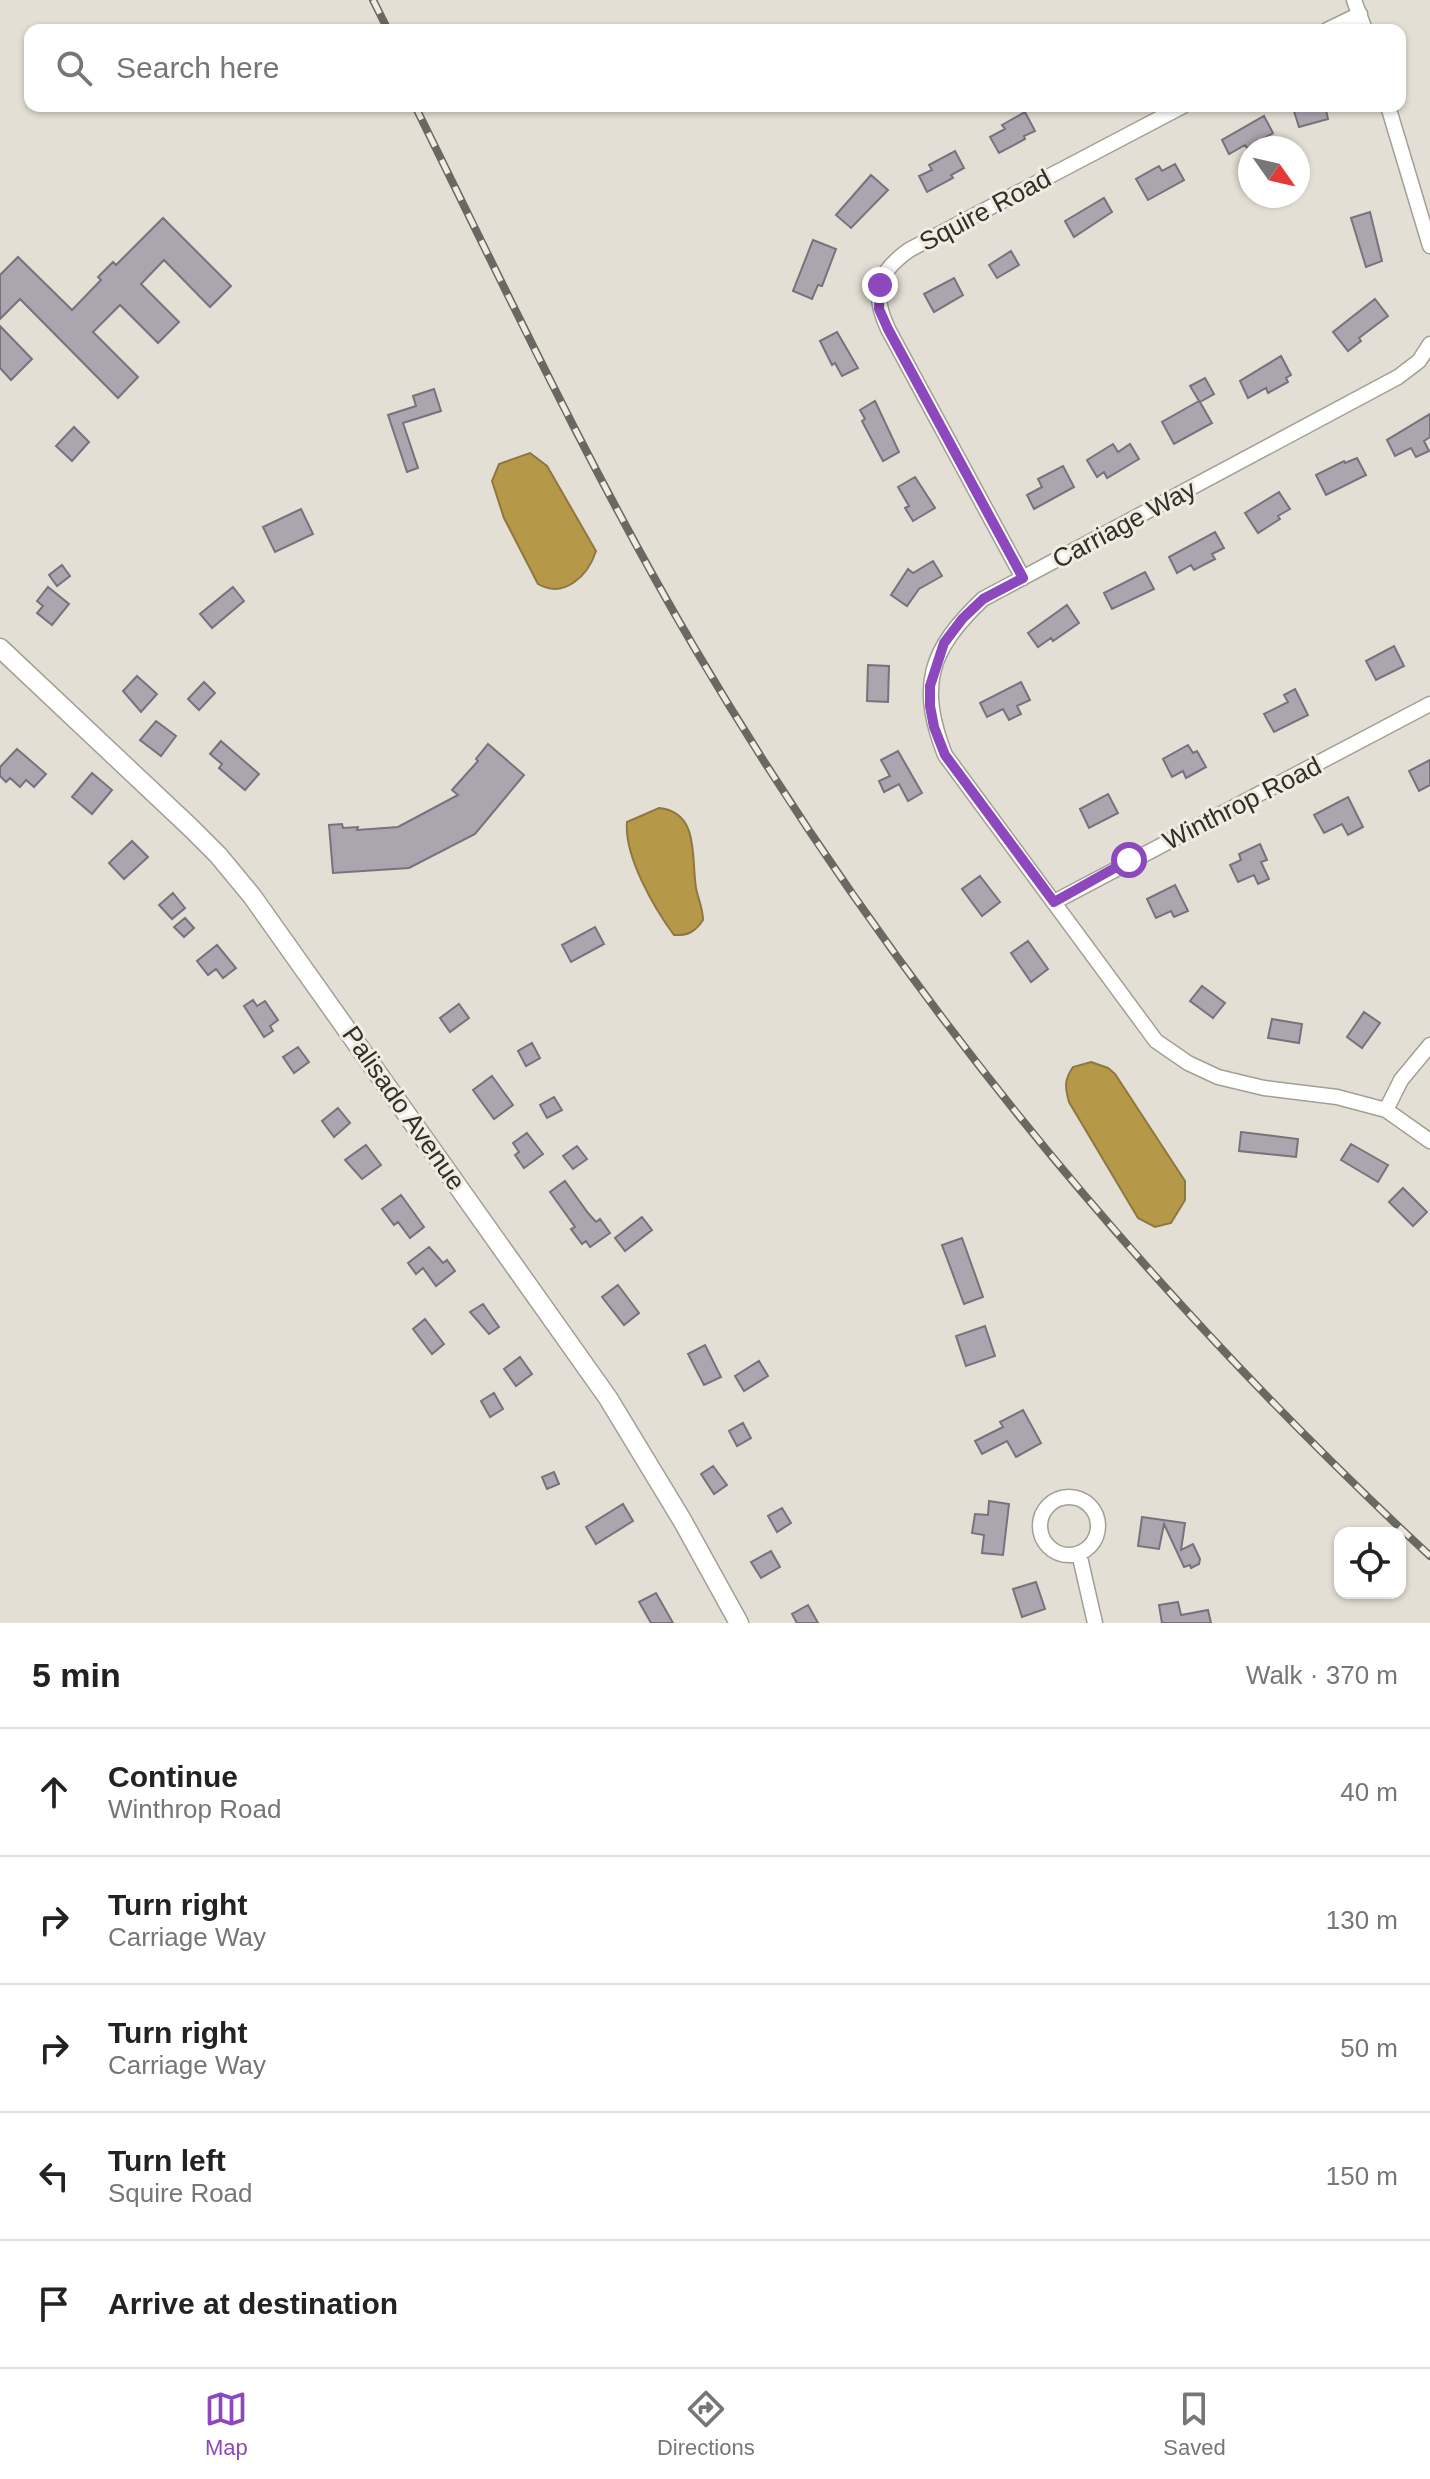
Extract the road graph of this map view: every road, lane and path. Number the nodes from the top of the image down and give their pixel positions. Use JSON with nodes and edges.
{"nodes":[{"id":1,"x":1357,"y":7,"type":"edge"},
{"id":2,"x":1335,"y":24,"type":"edge"},
{"id":3,"x":1172,"y":112,"type":"edge"},
{"id":4,"x":1390,"y":112,"type":"edge"},
{"id":5,"x":1430,"y":246,"type":"edge"},
{"id":6,"x":1430,"y":344,"type":"edge"},
{"id":7,"x":1023,"y":578,"type":"junction"},
{"id":8,"x":0,"y":648,"type":"edge"},
{"id":9,"x":1430,"y":704,"type":"edge"},
{"id":10,"x":1054,"y":902,"type":"junction"},
{"id":11,"x":1430,"y":1045,"type":"edge"},
{"id":12,"x":1386,"y":1110,"type":"junction"},
{"id":13,"x":1430,"y":1141,"type":"edge"},
{"id":14,"x":1079,"y":1553,"type":"junction"},
{"id":15,"x":739,"y":1623,"type":"edge"},
{"id":16,"x":1095,"y":1623,"type":"edge"}],
"edges":[{"from":1,"to":2,"type":"street"},
{"from":3,"to":7,"type":"street","name":"Squire Road"},
{"from":4,"to":5,"type":"street"},
{"from":6,"to":7,"type":"street","name":"Carriage Way"},
{"from":7,"to":10,"type":"street","name":"Carriage Way"},
{"from":8,"to":15,"type":"main road","name":"Palisado Avenue"},
{"from":9,"to":10,"type":"street","name":"Winthrop Road"},
{"from":10,"to":12,"type":"street","name":"Carriage Way"},
{"from":11,"to":12,"type":"street"},
{"from":12,"to":13,"type":"street","name":"Carriage Way"},
{"from":14,"to":14,"type":"street"},
{"from":14,"to":16,"type":"street"}]}
